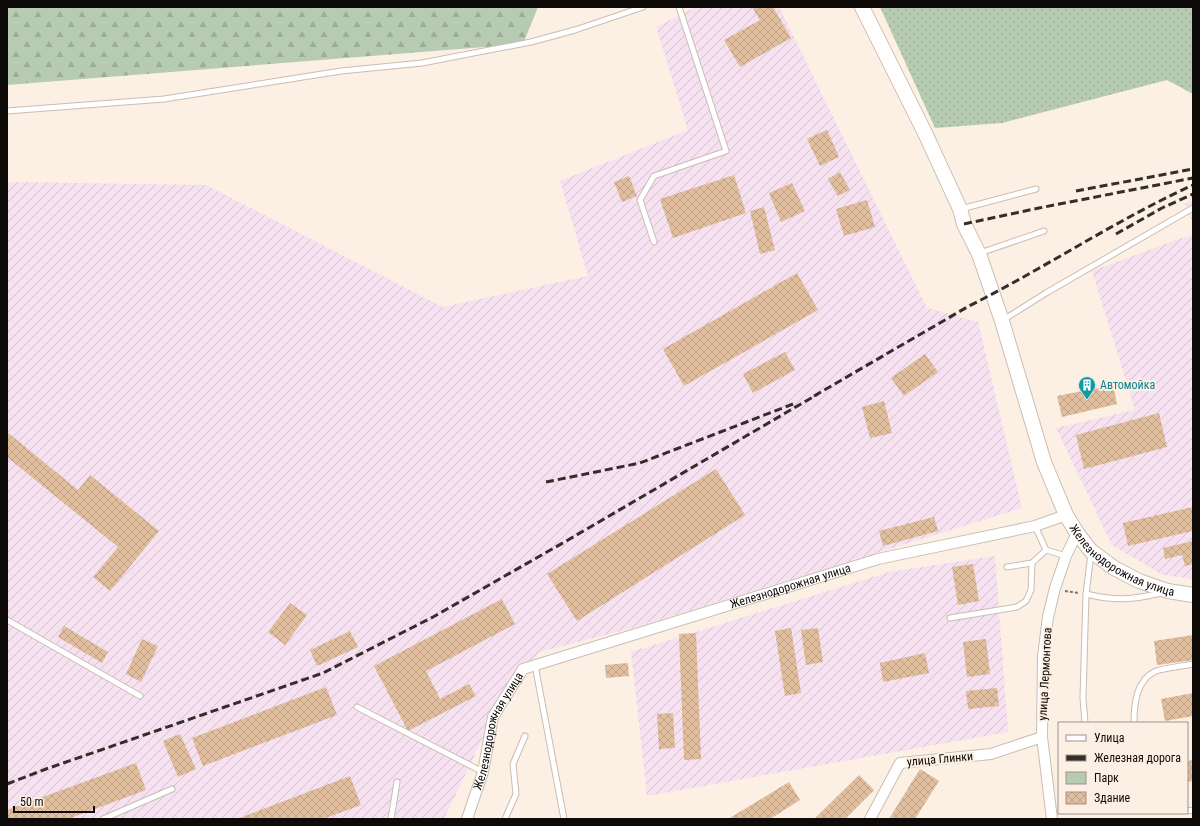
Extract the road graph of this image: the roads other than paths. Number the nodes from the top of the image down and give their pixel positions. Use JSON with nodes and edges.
{"nodes":[{"id":1,"x":642,"y":7,"type":"edge"},
{"id":2,"x":679,"y":7,"type":"edge"},
{"id":3,"x":862,"y":7,"type":"edge"},
{"id":4,"x":7,"y":111,"type":"edge"},
{"id":5,"x":1036,"y":189,"type":"dead end"},
{"id":6,"x":1193,"y":208,"type":"edge"},
{"id":7,"x":960,"y":209,"type":"junction"},
{"id":8,"x":1044,"y":231,"type":"dead end"},
{"id":9,"x":654,"y":242,"type":"dead end"},
{"id":10,"x":980,"y":254,"type":"junction"},
{"id":11,"x":1002,"y":321,"type":"junction"},
{"id":12,"x":1066,"y":515,"type":"junction"},
{"id":13,"x":1035,"y":526,"type":"junction"},
{"id":14,"x":1077,"y":533,"type":"junction"},
{"id":15,"x":1046,"y":550,"type":"junction"},
{"id":16,"x":1091,"y":551,"type":"junction"},
{"id":17,"x":1066,"y":556,"type":"junction"},
{"id":18,"x":1032,"y":563,"type":"junction"},
{"id":19,"x":1007,"y":567,"type":"dead end"},
{"id":20,"x":1168,"y":591,"type":"junction"},
{"id":21,"x":1086,"y":594,"type":"junction"},
{"id":22,"x":1193,"y":595,"type":"edge"},
{"id":23,"x":950,"y":618,"type":"dead end"},
{"id":24,"x":7,"y":620,"type":"edge"},
{"id":25,"x":1193,"y":664,"type":"edge"},
{"id":26,"x":535,"y":665,"type":"junction"},
{"id":27,"x":140,"y":696,"type":"dead end"},
{"id":28,"x":357,"y":707,"type":"dead end"},
{"id":29,"x":1085,"y":722,"type":"edge"},
{"id":30,"x":1134,"y":722,"type":"edge"},
{"id":31,"x":525,"y":736,"type":"dead end"},
{"id":32,"x":1042,"y":737,"type":"junction"},
{"id":33,"x":483,"y":772,"type":"junction"},
{"id":34,"x":397,"y":782,"type":"dead end"},
{"id":35,"x":172,"y":788,"type":"dead end"},
{"id":36,"x":103,"y":819,"type":"edge"},
{"id":37,"x":391,"y":819,"type":"edge"},
{"id":38,"x":467,"y":819,"type":"edge"},
{"id":39,"x":505,"y":819,"type":"edge"},
{"id":40,"x":564,"y":819,"type":"edge"},
{"id":41,"x":870,"y":819,"type":"edge"},
{"id":42,"x":1052,"y":819,"type":"edge"}],
"edges":[{"from":1,"to":4,"type":"lane"},
{"from":2,"to":9,"type":"lane"},
{"from":3,"to":7,"type":"main road"},
{"from":5,"to":7,"type":"lane"},
{"from":6,"to":11,"type":"lane"},
{"from":7,"to":10,"type":"main road"},
{"from":8,"to":10,"type":"lane"},
{"from":10,"to":11,"type":"main road"},
{"from":11,"to":12,"type":"main road"},
{"from":12,"to":13,"type":"street","name":"Железнодорожная улица"},
{"from":12,"to":14,"type":"main road","name":"Железнодорожная улица"},
{"from":13,"to":15,"type":"lane"},
{"from":13,"to":26,"type":"street","name":"Железнодорожная улица"},
{"from":14,"to":16,"type":"main road","name":"Железнодорожная улица"},
{"from":14,"to":17,"type":"street","name":"улица Лермонтова"},
{"from":15,"to":17,"type":"lane"},
{"from":15,"to":18,"type":"lane"},
{"from":16,"to":20,"type":"main road","name":"Железнодорожная улица"},
{"from":16,"to":21,"type":"lane"},
{"from":17,"to":32,"type":"street","name":"улица Лермонтова"},
{"from":18,"to":19,"type":"lane"},
{"from":18,"to":23,"type":"lane"},
{"from":20,"to":21,"type":"lane"},
{"from":20,"to":22,"type":"main road","name":"Железнодорожная улица"},
{"from":21,"to":29,"type":"lane"},
{"from":24,"to":27,"type":"lane"},
{"from":25,"to":30,"type":"lane"},
{"from":26,"to":33,"type":"street","name":"Железнодорожная улица"},
{"from":26,"to":40,"type":"lane"},
{"from":28,"to":33,"type":"lane"},
{"from":31,"to":39,"type":"lane"},
{"from":32,"to":41,"type":"street","name":"улица Глинки"},
{"from":32,"to":42,"type":"street","name":"улица Лермонтова"},
{"from":33,"to":38,"type":"street","name":"Железнодорожная улица"},
{"from":34,"to":37,"type":"lane"},
{"from":35,"to":36,"type":"lane"}]}
